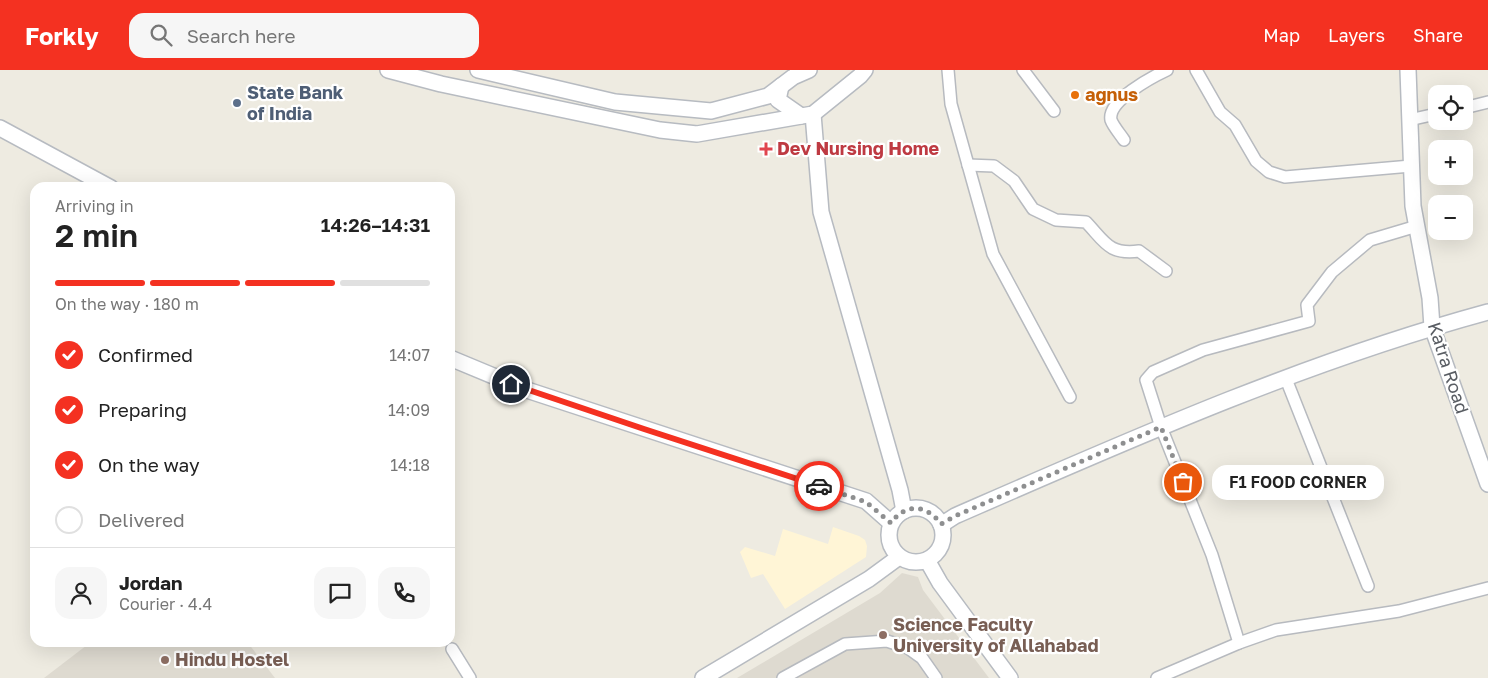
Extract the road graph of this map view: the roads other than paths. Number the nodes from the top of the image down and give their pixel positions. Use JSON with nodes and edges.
{"nodes":[{"id":1,"x":388,"y":70,"type":"edge"},
{"id":2,"x":478,"y":70,"type":"edge"},
{"id":3,"x":808,"y":70,"type":"edge"},
{"id":4,"x":851,"y":70,"type":"edge"},
{"id":5,"x":864,"y":70,"type":"edge"},
{"id":6,"x":948,"y":70,"type":"edge"},
{"id":7,"x":1022,"y":70,"type":"edge"},
{"id":8,"x":1167,"y":70,"type":"edge"},
{"id":9,"x":1196,"y":70,"type":"edge"},
{"id":10,"x":1408,"y":70,"type":"edge"},
{"id":11,"x":781,"y":86,"type":"junction"},
{"id":12,"x":848,"y":86,"type":"junction"},
{"id":13,"x":1488,"y":102,"type":"edge"},
{"id":14,"x":1473,"y":106,"type":"edge"},
{"id":15,"x":1054,"y":111,"type":"dead end"},
{"id":16,"x":807,"y":115,"type":"junction"},
{"id":17,"x":1428,"y":116,"type":"edge"},
{"id":18,"x":1410,"y":120,"type":"junction"},
{"id":19,"x":0,"y":128,"type":"edge"},
{"id":20,"x":1124,"y":140,"type":"dead end"},
{"id":21,"x":968,"y":165,"type":"junction"},
{"id":22,"x":1411,"y":166,"type":"junction"},
{"id":23,"x":101,"y":182,"type":"edge"},
{"id":24,"x":1417,"y":226,"type":"junction"},
{"id":25,"x":1166,"y":271,"type":"dead end"},
{"id":26,"x":1488,"y":312,"type":"edge"},
{"id":27,"x":1432,"y":327,"type":"junction"},
{"id":28,"x":455,"y":360,"type":"edge"},
{"id":29,"x":1286,"y":380,"type":"junction"},
{"id":30,"x":1070,"y":397,"type":"dead end"},
{"id":31,"x":1161,"y":427,"type":"junction"},
{"id":32,"x":1488,"y":484,"type":"edge"},
{"id":33,"x":904,"y":511,"type":"junction"},
{"id":34,"x":891,"y":523,"type":"junction"},
{"id":35,"x":941,"y":524,"type":"junction"},
{"id":36,"x":899,"y":557,"type":"junction"},
{"id":37,"x":927,"y":560,"type":"junction"},
{"id":38,"x":1368,"y":586,"type":"dead end"},
{"id":39,"x":1488,"y":588,"type":"edge"},
{"id":40,"x":1239,"y":643,"type":"junction"},
{"id":41,"x":452,"y":649,"type":"dead end"},
{"id":42,"x":470,"y":678,"type":"edge"},
{"id":43,"x":703,"y":678,"type":"edge"},
{"id":44,"x":783,"y":678,"type":"edge"},
{"id":45,"x":936,"y":678,"type":"edge"},
{"id":46,"x":1010,"y":678,"type":"edge"},
{"id":47,"x":1157,"y":678,"type":"edge"}],
"edges":[{"from":1,"to":16,"type":"main road"},
{"from":2,"to":11,"type":"main road"},
{"from":3,"to":11,"type":"main road"},
{"from":4,"to":12,"type":"main road"},
{"from":5,"to":12,"type":"main road"},
{"from":6,"to":21,"type":"street"},
{"from":7,"to":15,"type":"street"},
{"from":8,"to":20,"type":"street"},
{"from":9,"to":22,"type":"street"},
{"from":10,"to":18,"type":"main road","name":"Katra Road"},
{"from":11,"to":16,"type":"main road"},
{"from":12,"to":16,"type":"main road"},
{"from":13,"to":14,"type":"street"},
{"from":16,"to":33,"type":"main road"},
{"from":17,"to":18,"type":"street"},
{"from":18,"to":22,"type":"main road","name":"Katra Road"},
{"from":19,"to":23,"type":"main road"},
{"from":21,"to":25,"type":"street"},
{"from":21,"to":30,"type":"street"},
{"from":22,"to":24,"type":"main road","name":"Katra Road"},
{"from":24,"to":27,"type":"main road","name":"Katra Road"},
{"from":24,"to":31,"type":"street"},
{"from":26,"to":27,"type":"main road"},
{"from":27,"to":29,"type":"main road"},
{"from":27,"to":32,"type":"main road","name":"Katra Road"},
{"from":28,"to":34,"type":"main road"},
{"from":29,"to":31,"type":"main road"},
{"from":29,"to":38,"type":"street"},
{"from":31,"to":35,"type":"main road"},
{"from":31,"to":40,"type":"street"},
{"from":33,"to":34,"type":"main road"},
{"from":33,"to":35,"type":"main road"},
{"from":34,"to":36,"type":"main road"},
{"from":35,"to":37,"type":"main road"},
{"from":36,"to":37,"type":"main road"},
{"from":36,"to":43,"type":"main road"},
{"from":37,"to":46,"type":"main road"},
{"from":39,"to":40,"type":"street"},
{"from":40,"to":47,"type":"street"},
{"from":41,"to":42,"type":"street"},
{"from":44,"to":45,"type":"street"}]}
